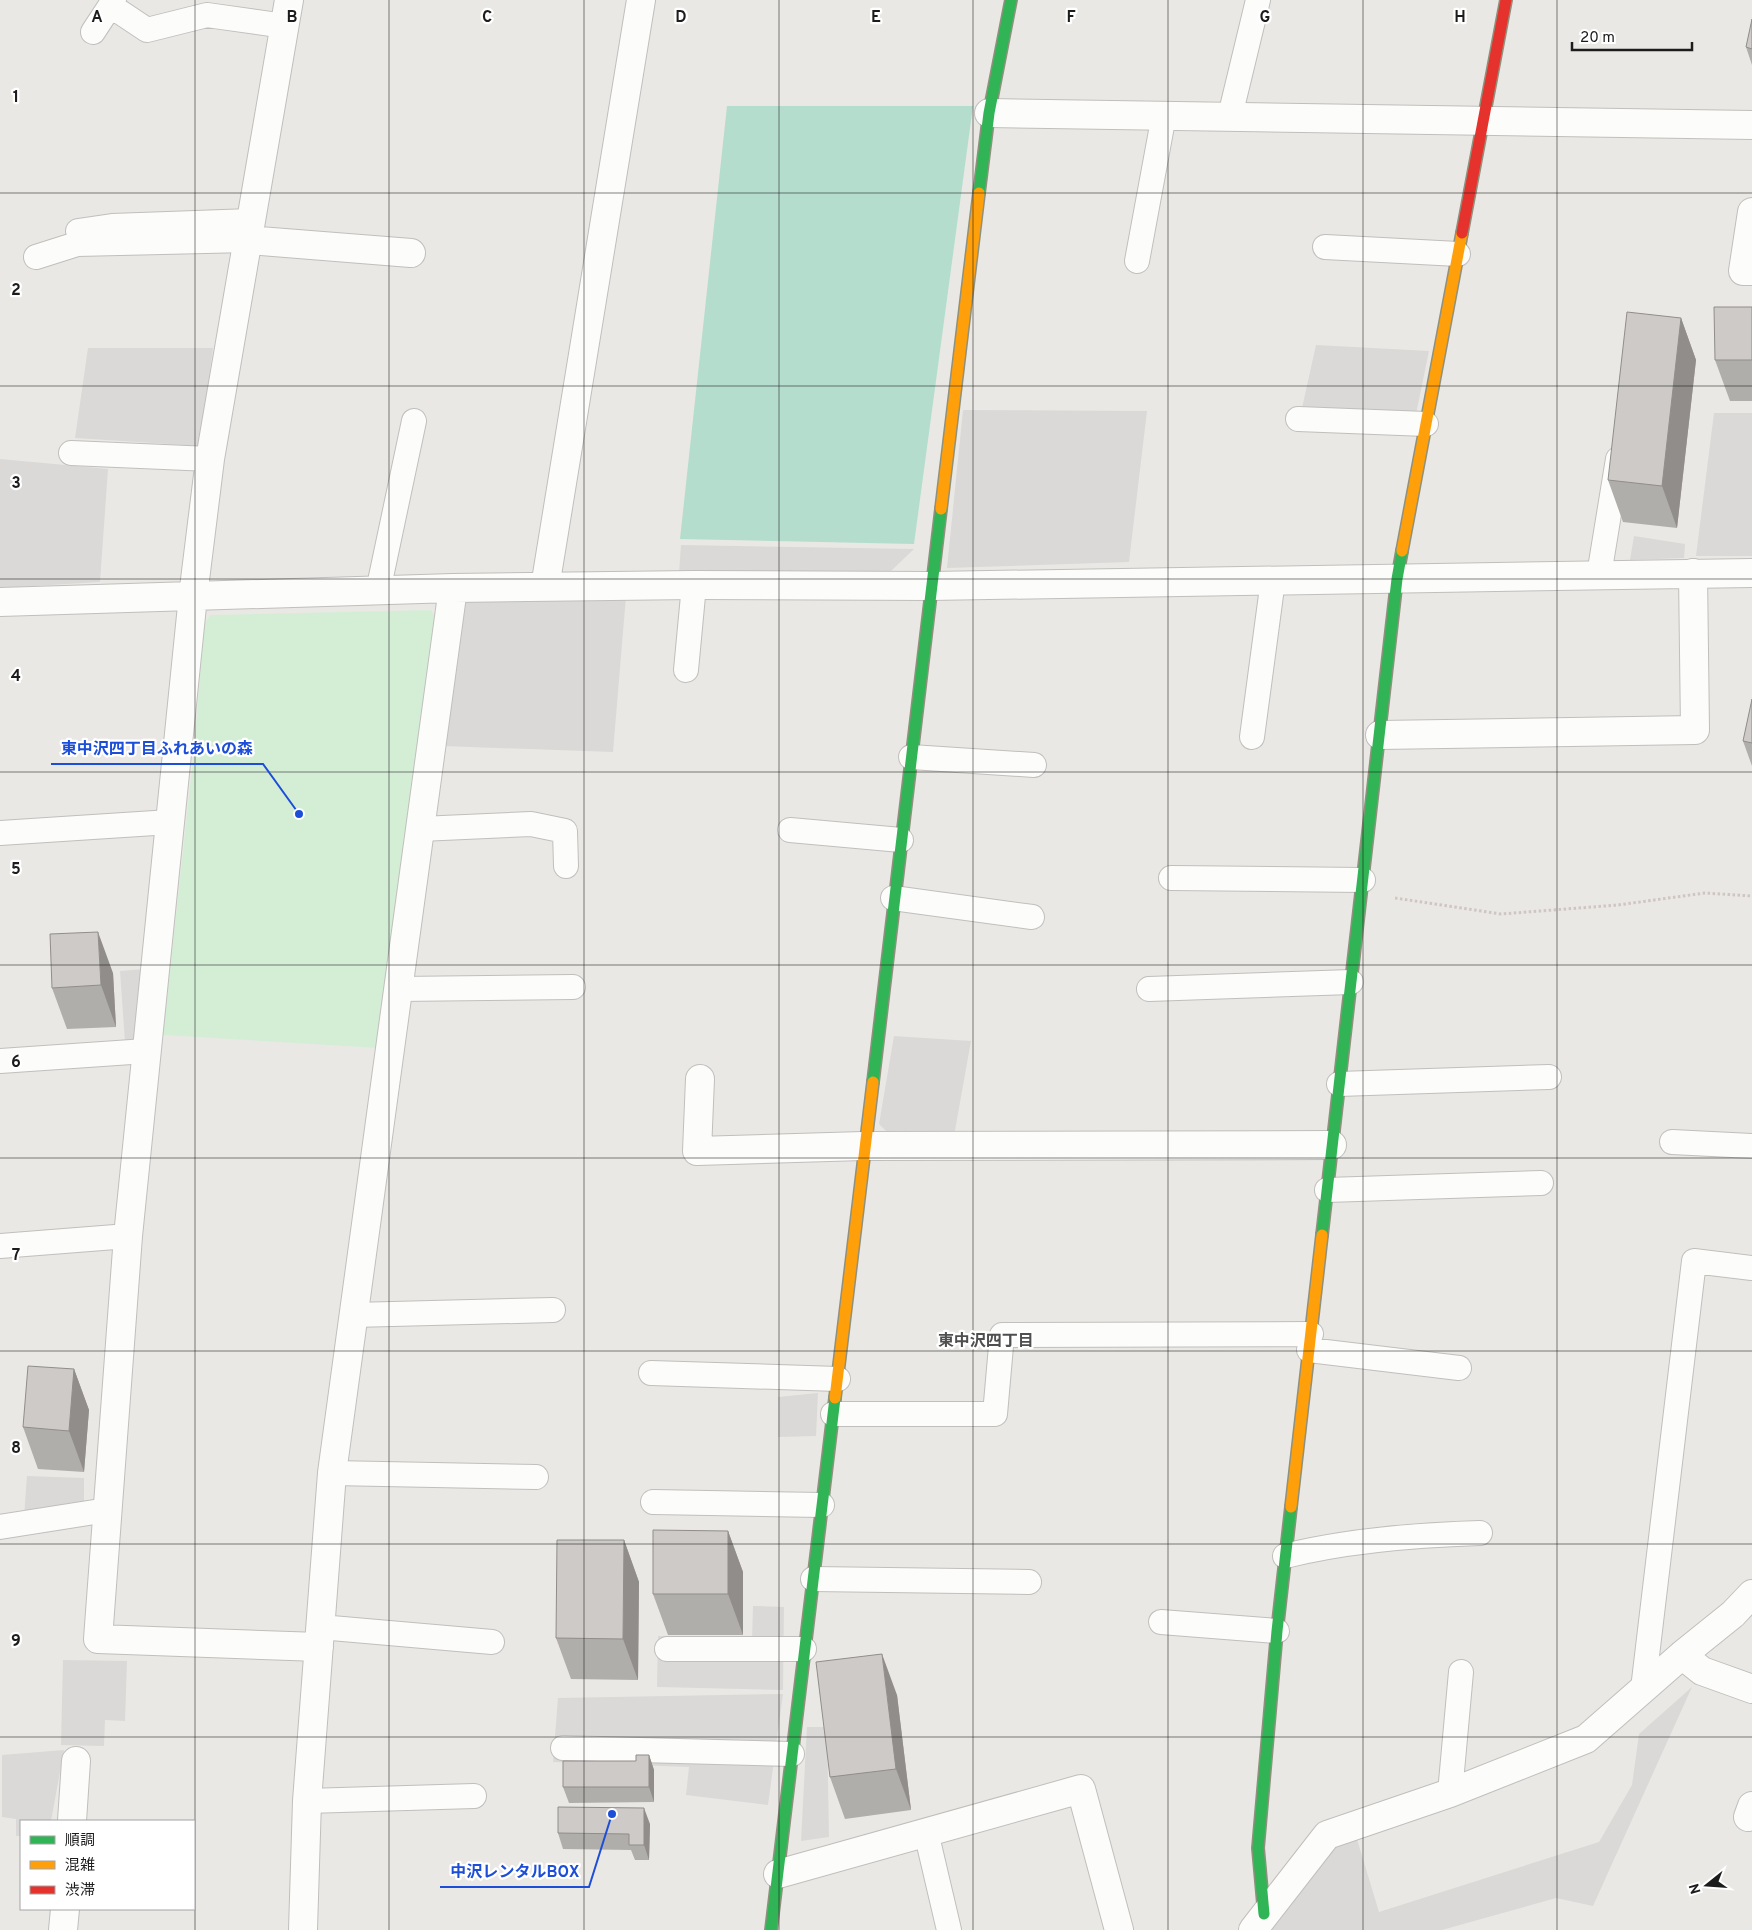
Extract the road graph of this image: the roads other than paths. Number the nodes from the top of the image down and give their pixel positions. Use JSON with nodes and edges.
{"nodes":[{"id":1,"x":289,"y":0,"type":"edge"},
{"id":2,"x":641,"y":0,"type":"edge"},
{"id":3,"x":1011,"y":0,"type":"edge"},
{"id":4,"x":1258,"y":0,"type":"edge"},
{"id":5,"x":1506,"y":0,"type":"edge"},
{"id":6,"x":112,"y":3,"type":"edge"},
{"id":7,"x":285,"y":26,"type":"junction"},
{"id":8,"x":93,"y":32,"type":"dead end"},
{"id":9,"x":989,"y":113,"type":"junction"},
{"id":10,"x":1164,"y":115,"type":"junction"},
{"id":11,"x":1230,"y":116,"type":"junction"},
{"id":12,"x":1483,"y":120,"type":"junction"},
{"id":13,"x":1752,"y":125,"type":"edge"},
{"id":14,"x":1752,"y":212,"type":"edge"},
{"id":15,"x":250,"y":231,"type":"junction"},
{"id":16,"x":60,"y":233,"type":"dead end"},
{"id":17,"x":1325,"y":247,"type":"dead end"},
{"id":18,"x":411,"y":253,"type":"dead end"},
{"id":19,"x":1458,"y":254,"type":"junction"},
{"id":20,"x":36,"y":257,"type":"dead end"},
{"id":21,"x":1137,"y":260,"type":"dead end"},
{"id":22,"x":1752,"y":271,"type":"edge"},
{"id":23,"x":1298,"y":420,"type":"dead end"},
{"id":24,"x":414,"y":421,"type":"dead end"},
{"id":25,"x":1426,"y":424,"type":"junction"},
{"id":26,"x":1622,"y":434,"type":"edge"},
{"id":27,"x":71,"y":453,"type":"dead end"},
{"id":28,"x":210,"y":459,"type":"junction"},
{"id":29,"x":1692,"y":573,"type":"junction"},
{"id":30,"x":1752,"y":573,"type":"edge"},
{"id":31,"x":1599,"y":575,"type":"junction"},
{"id":32,"x":1397,"y":579,"type":"junction"},
{"id":33,"x":1273,"y":580,"type":"junction"},
{"id":34,"x":694,"y":585,"type":"junction"},
{"id":35,"x":931,"y":586,"type":"junction"},
{"id":36,"x":545,"y":587,"type":"junction"},
{"id":37,"x":453,"y":588,"type":"junction"},
{"id":38,"x":378,"y":591,"type":"junction"},
{"id":39,"x":193,"y":596,"type":"junction"},
{"id":40,"x":0,"y":602,"type":"edge"},
{"id":41,"x":686,"y":670,"type":"dead end"},
{"id":42,"x":1380,"y":735,"type":"junction"},
{"id":43,"x":1252,"y":737,"type":"dead end"},
{"id":44,"x":911,"y":757,"type":"junction"},
{"id":45,"x":1034,"y":765,"type":"dead end"},
{"id":46,"x":170,"y":822,"type":"junction"},
{"id":47,"x":420,"y":829,"type":"junction"},
{"id":48,"x":790,"y":830,"type":"dead end"},
{"id":49,"x":0,"y":833,"type":"edge"},
{"id":50,"x":901,"y":840,"type":"junction"},
{"id":51,"x":566,"y":866,"type":"dead end"},
{"id":52,"x":1171,"y":878,"type":"dead end"},
{"id":53,"x":1362,"y":891,"type":"junction"},
{"id":54,"x":894,"y":898,"type":"junction"},
{"id":55,"x":1032,"y":917,"type":"dead end"},
{"id":56,"x":1351,"y":982,"type":"junction"},
{"id":57,"x":573,"y":987,"type":"dead end"},
{"id":58,"x":1149,"y":989,"type":"dead end"},
{"id":59,"x":398,"y":990,"type":"junction"},
{"id":60,"x":146,"y":1051,"type":"junction"},
{"id":61,"x":0,"y":1061,"type":"edge"},
{"id":62,"x":1549,"y":1077,"type":"dead end"},
{"id":63,"x":700,"y":1079,"type":"dead end"},
{"id":64,"x":1339,"y":1084,"type":"junction"},
{"id":65,"x":1672,"y":1142,"type":"dead end"},
{"id":66,"x":1332,"y":1145,"type":"junction"},
{"id":67,"x":864,"y":1146,"type":"junction"},
{"id":68,"x":1752,"y":1146,"type":"edge"},
{"id":69,"x":1541,"y":1183,"type":"dead end"},
{"id":70,"x":1327,"y":1190,"type":"junction"},
{"id":71,"x":128,"y":1236,"type":"junction"},
{"id":72,"x":0,"y":1246,"type":"edge"},
{"id":73,"x":1752,"y":1268,"type":"edge"},
{"id":74,"x":552,"y":1310,"type":"dead end"},
{"id":75,"x":353,"y":1315,"type":"junction"},
{"id":76,"x":1310,"y":1342,"type":"junction"},
{"id":77,"x":1459,"y":1368,"type":"dead end"},
{"id":78,"x":651,"y":1373,"type":"dead end"},
{"id":79,"x":838,"y":1379,"type":"junction"},
{"id":80,"x":833,"y":1414,"type":"junction"},
{"id":81,"x":332,"y":1473,"type":"junction"},
{"id":82,"x":536,"y":1478,"type":"dead end"},
{"id":83,"x":653,"y":1502,"type":"dead end"},
{"id":84,"x":822,"y":1505,"type":"junction"},
{"id":85,"x":108,"y":1510,"type":"junction"},
{"id":86,"x":0,"y":1527,"type":"edge"},
{"id":87,"x":1480,"y":1534,"type":"dead end"},
{"id":88,"x":1286,"y":1556,"type":"junction"},
{"id":89,"x":813,"y":1579,"type":"junction"},
{"id":90,"x":1029,"y":1582,"type":"dead end"},
{"id":91,"x":1752,"y":1594,"type":"edge"},
{"id":92,"x":1162,"y":1622,"type":"dead end"},
{"id":93,"x":1277,"y":1631,"type":"junction"},
{"id":94,"x":319,"y":1637,"type":"junction"},
{"id":95,"x":492,"y":1642,"type":"dead end"},
{"id":96,"x":667,"y":1649,"type":"dead end"},
{"id":97,"x":804,"y":1649,"type":"junction"},
{"id":98,"x":1682,"y":1656,"type":"junction"},
{"id":99,"x":1461,"y":1672,"type":"dead end"},
{"id":100,"x":1643,"y":1689,"type":"junction"},
{"id":101,"x":1752,"y":1689,"type":"edge"},
{"id":102,"x":564,"y":1748,"type":"dead end"},
{"id":103,"x":792,"y":1754,"type":"junction"},
{"id":104,"x":76,"y":1760,"type":"dead end"},
{"id":105,"x":1450,"y":1794,"type":"junction"},
{"id":106,"x":474,"y":1796,"type":"dead end"},
{"id":107,"x":307,"y":1801,"type":"junction"},
{"id":108,"x":72,"y":1820,"type":"edge"},
{"id":109,"x":926,"y":1832,"type":"junction"},
{"id":110,"x":778,"y":1874,"type":"junction"},
{"id":111,"x":65,"y":1910,"type":"edge"},
{"id":112,"x":1258,"y":1922,"type":"edge"},
{"id":113,"x":63,"y":1930,"type":"edge"},
{"id":114,"x":303,"y":1930,"type":"edge"},
{"id":115,"x":771,"y":1930,"type":"edge"},
{"id":116,"x":949,"y":1930,"type":"edge"},
{"id":117,"x":1119,"y":1930,"type":"edge"}],
"edges":[{"from":1,"to":7,"type":"street"},
{"from":2,"to":36,"type":"street"},
{"from":3,"to":9,"type":"street"},
{"from":4,"to":11,"type":"lane"},
{"from":5,"to":12,"type":"street"},
{"from":6,"to":7,"type":"lane"},
{"from":6,"to":8,"type":"lane"},
{"from":7,"to":15,"type":"street"},
{"from":9,"to":10,"type":"street"},
{"from":9,"to":35,"type":"street"},
{"from":10,"to":11,"type":"street"},
{"from":10,"to":21,"type":"lane"},
{"from":11,"to":12,"type":"street"},
{"from":12,"to":13,"type":"street"},
{"from":12,"to":19,"type":"street"},
{"from":14,"to":22,"type":"street"},
{"from":15,"to":16,"type":"lane"},
{"from":15,"to":18,"type":"street"},
{"from":15,"to":20,"type":"lane"},
{"from":15,"to":28,"type":"street"},
{"from":17,"to":19,"type":"lane"},
{"from":19,"to":25,"type":"street"},
{"from":23,"to":25,"type":"lane"},
{"from":24,"to":38,"type":"lane"},
{"from":25,"to":32,"type":"street"},
{"from":26,"to":31,"type":"lane"},
{"from":27,"to":28,"type":"lane"},
{"from":28,"to":39,"type":"street"},
{"from":29,"to":30,"type":"street"},
{"from":29,"to":31,"type":"street"},
{"from":29,"to":42,"type":"street"},
{"from":31,"to":32,"type":"street"},
{"from":32,"to":33,"type":"street"},
{"from":32,"to":42,"type":"street"},
{"from":33,"to":35,"type":"street"},
{"from":33,"to":43,"type":"lane"},
{"from":34,"to":35,"type":"street"},
{"from":34,"to":36,"type":"street"},
{"from":34,"to":41,"type":"lane"},
{"from":35,"to":44,"type":"street"},
{"from":36,"to":37,"type":"street"},
{"from":37,"to":38,"type":"street"},
{"from":37,"to":47,"type":"street"},
{"from":38,"to":39,"type":"street"},
{"from":39,"to":40,"type":"street"},
{"from":39,"to":46,"type":"street"},
{"from":42,"to":53,"type":"street"},
{"from":44,"to":45,"type":"lane"},
{"from":44,"to":50,"type":"street"},
{"from":46,"to":49,"type":"lane"},
{"from":46,"to":60,"type":"street"},
{"from":47,"to":51,"type":"lane"},
{"from":47,"to":59,"type":"street"},
{"from":48,"to":50,"type":"lane"},
{"from":50,"to":54,"type":"street"},
{"from":52,"to":53,"type":"lane"},
{"from":53,"to":56,"type":"street"},
{"from":54,"to":55,"type":"lane"},
{"from":54,"to":67,"type":"street"},
{"from":56,"to":58,"type":"lane"},
{"from":56,"to":64,"type":"street"},
{"from":57,"to":59,"type":"lane"},
{"from":59,"to":75,"type":"street"},
{"from":60,"to":61,"type":"lane"},
{"from":60,"to":71,"type":"street"},
{"from":62,"to":64,"type":"lane"},
{"from":63,"to":67,"type":"street"},
{"from":64,"to":66,"type":"street"},
{"from":65,"to":68,"type":"lane"},
{"from":66,"to":67,"type":"street"},
{"from":66,"to":70,"type":"street"},
{"from":67,"to":79,"type":"street"},
{"from":69,"to":70,"type":"lane"},
{"from":70,"to":76,"type":"street"},
{"from":71,"to":72,"type":"lane"},
{"from":71,"to":85,"type":"street"},
{"from":73,"to":100,"type":"lane"},
{"from":74,"to":75,"type":"lane"},
{"from":75,"to":81,"type":"street"},
{"from":76,"to":77,"type":"lane"},
{"from":76,"to":80,"type":"lane"},
{"from":76,"to":88,"type":"street"},
{"from":78,"to":79,"type":"lane"},
{"from":79,"to":80,"type":"street"},
{"from":80,"to":84,"type":"street"},
{"from":81,"to":82,"type":"lane"},
{"from":81,"to":94,"type":"street"},
{"from":83,"to":84,"type":"lane"},
{"from":84,"to":89,"type":"street"},
{"from":85,"to":86,"type":"lane"},
{"from":85,"to":94,"type":"street"},
{"from":87,"to":88,"type":"lane"},
{"from":88,"to":93,"type":"street"},
{"from":89,"to":90,"type":"lane"},
{"from":89,"to":97,"type":"street"},
{"from":91,"to":98,"type":"street"},
{"from":92,"to":93,"type":"lane"},
{"from":93,"to":112,"type":"street"},
{"from":94,"to":95,"type":"lane"},
{"from":94,"to":107,"type":"street"},
{"from":96,"to":97,"type":"lane"},
{"from":97,"to":103,"type":"street"},
{"from":98,"to":100,"type":"street"},
{"from":98,"to":101,"type":"street"},
{"from":99,"to":105,"type":"lane"},
{"from":100,"to":105,"type":"street"},
{"from":102,"to":103,"type":"lane"},
{"from":103,"to":110,"type":"street"},
{"from":104,"to":108,"type":"street"},
{"from":105,"to":112,"type":"street"},
{"from":106,"to":107,"type":"lane"},
{"from":107,"to":114,"type":"street"},
{"from":109,"to":110,"type":"street"},
{"from":109,"to":116,"type":"lane"},
{"from":109,"to":117,"type":"street"},
{"from":110,"to":115,"type":"street"},
{"from":111,"to":113,"type":"street"}]}
